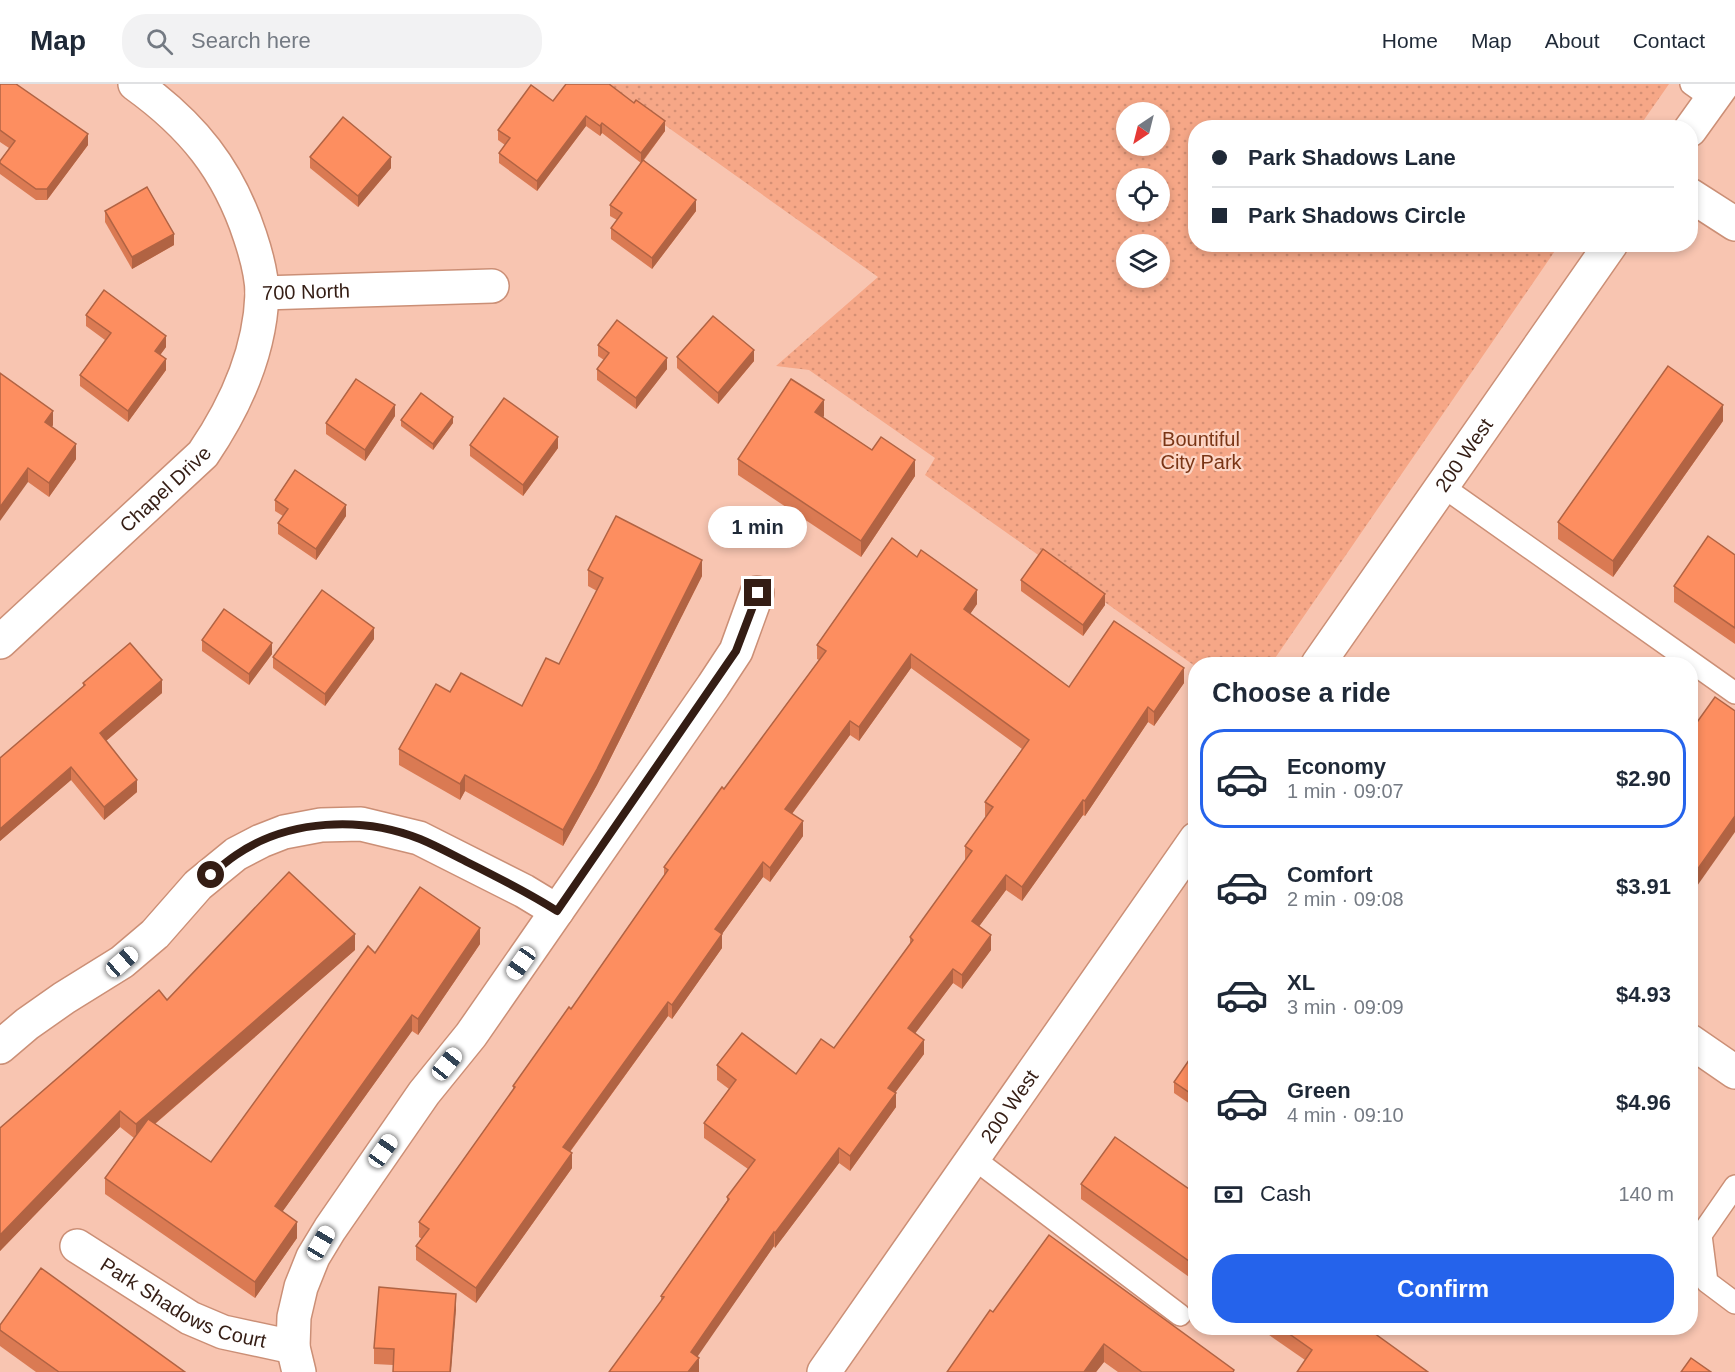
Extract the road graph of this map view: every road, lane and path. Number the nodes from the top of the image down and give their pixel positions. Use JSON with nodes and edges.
{"nodes":[{"id":1,"x":135,"y":84,"type":"edge"},
{"id":2,"x":1709,"y":89,"type":"edge"},
{"id":3,"x":1695,"y":120,"type":"edge"},
{"id":4,"x":1698,"y":200,"type":"edge"},
{"id":5,"x":1735,"y":224,"type":"edge"},
{"id":6,"x":1605,"y":252,"type":"edge"},
{"id":7,"x":492,"y":286,"type":"dead end"},
{"id":8,"x":262,"y":292,"type":"junction"},
{"id":9,"x":1442,"y":486,"type":"junction"},
{"id":10,"x":758,"y":593,"type":"dead end"},
{"id":11,"x":0,"y":642,"type":"edge"},
{"id":12,"x":1323,"y":657,"type":"edge"},
{"id":13,"x":1684,"y":657,"type":"edge"},
{"id":14,"x":1698,"y":667,"type":"edge"},
{"id":15,"x":1735,"y":693,"type":"edge"},
{"id":16,"x":1188,"y":850,"type":"edge"},
{"id":17,"x":557,"y":911,"type":"junction"},
{"id":18,"x":0,"y":1047,"type":"edge"},
{"id":19,"x":1698,"y":1047,"type":"edge"},
{"id":20,"x":1735,"y":1072,"type":"edge"},
{"id":21,"x":973,"y":1158,"type":"junction"},
{"id":22,"x":1735,"y":1186,"type":"edge"},
{"id":23,"x":77,"y":1246,"type":"dead end"},
{"id":24,"x":1735,"y":1303,"type":"edge"},
{"id":25,"x":1180,"y":1315,"type":"dead end"},
{"id":26,"x":296,"y":1360,"type":"edge"},
{"id":27,"x":824,"y":1372,"type":"edge"}],
"edges":[{"from":1,"to":8,"type":"street","name":"700 North"},
{"from":2,"to":3,"type":"street"},
{"from":4,"to":5,"type":"street"},
{"from":6,"to":9,"type":"street","name":"200 West"},
{"from":7,"to":8,"type":"street","name":"700 North"},
{"from":8,"to":11,"type":"street","name":"Chapel Drive"},
{"from":9,"to":12,"type":"street","name":"200 West"},
{"from":9,"to":13,"type":"lane"},
{"from":10,"to":17,"type":"street"},
{"from":14,"to":15,"type":"lane"},
{"from":16,"to":21,"type":"street","name":"200 West"},
{"from":17,"to":18,"type":"street"},
{"from":17,"to":26,"type":"street"},
{"from":19,"to":20,"type":"street"},
{"from":21,"to":25,"type":"lane"},
{"from":21,"to":27,"type":"street","name":"200 West"},
{"from":22,"to":24,"type":"lane"},
{"from":23,"to":26,"type":"street","name":"Park Shadows Court"}]}
